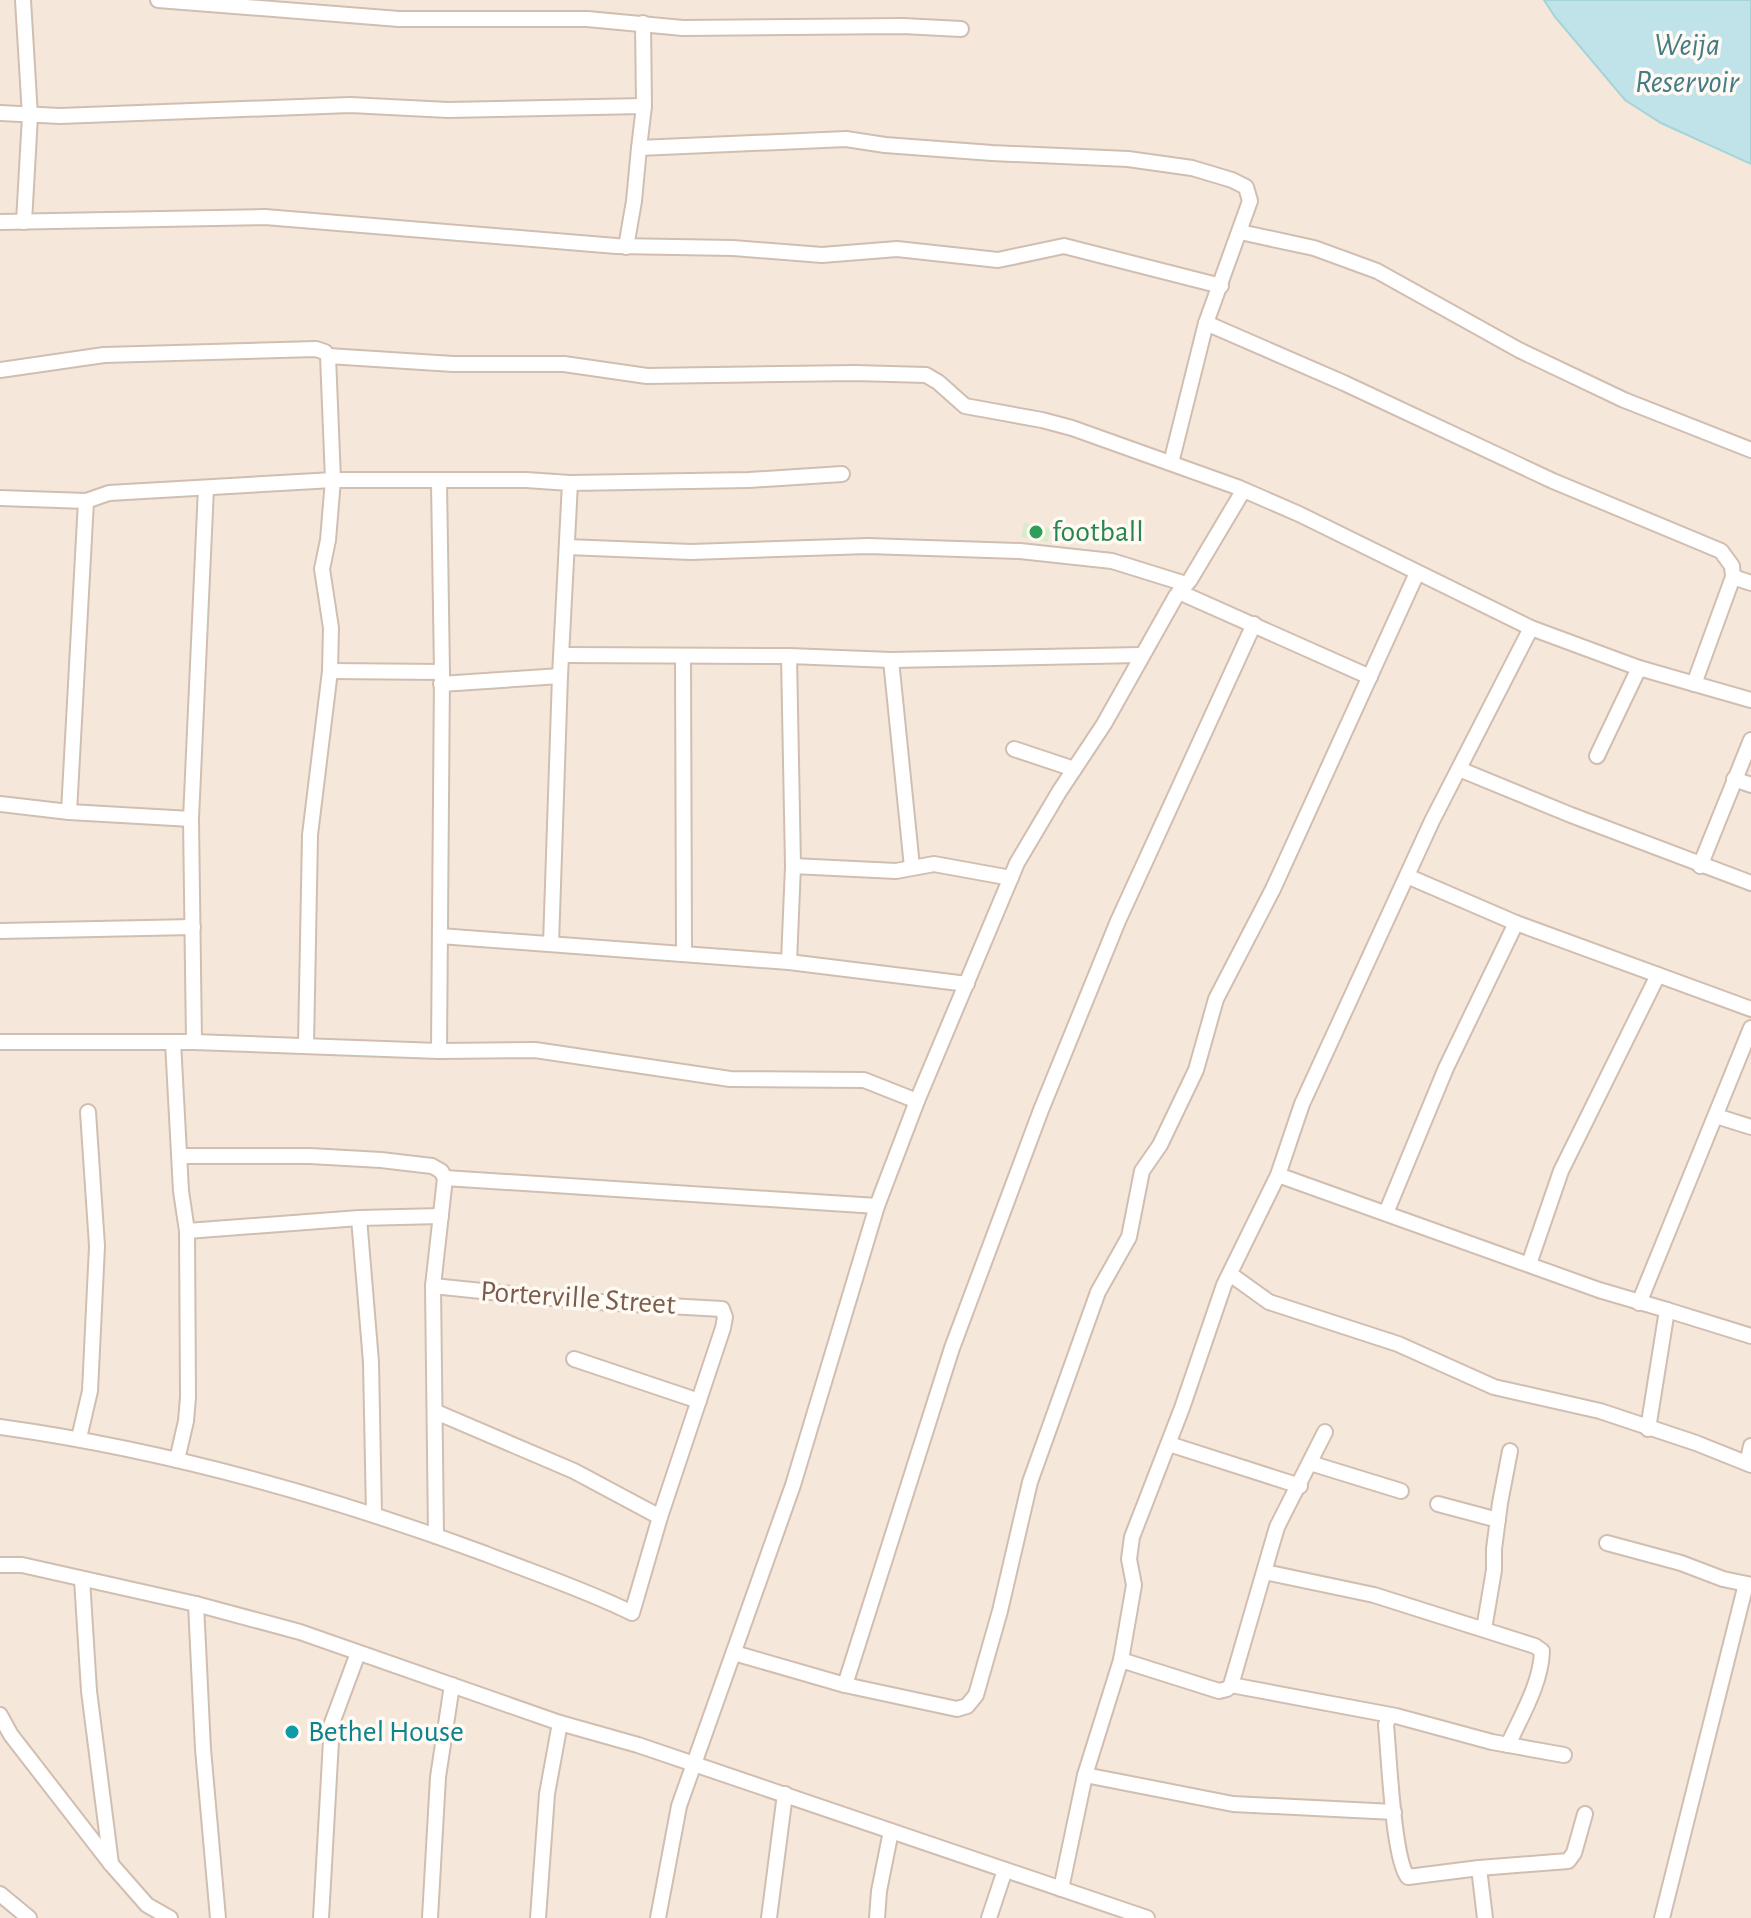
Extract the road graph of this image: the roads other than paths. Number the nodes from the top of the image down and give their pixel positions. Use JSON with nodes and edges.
{"nodes":[{"id":1,"x":23,"y":0,"type":"edge"},
{"id":2,"x":158,"y":0,"type":"edge"},
{"id":3,"x":643,"y":23,"type":"junction"},
{"id":4,"x":961,"y":29,"type":"dead end"},
{"id":5,"x":644,"y":106,"type":"junction"},
{"id":6,"x":0,"y":113,"type":"edge"},
{"id":7,"x":30,"y":116,"type":"junction"},
{"id":8,"x":639,"y":148,"type":"junction"},
{"id":9,"x":0,"y":222,"type":"edge"},
{"id":10,"x":24,"y":222,"type":"junction"},
{"id":11,"x":1240,"y":232,"type":"junction"},
{"id":12,"x":626,"y":247,"type":"junction"},
{"id":13,"x":1221,"y":286,"type":"junction"},
{"id":14,"x":1206,"y":323,"type":"junction"},
{"id":15,"x":328,"y":356,"type":"junction"},
{"id":16,"x":0,"y":370,"type":"edge"},
{"id":17,"x":1751,"y":450,"type":"edge"},
{"id":18,"x":1171,"y":463,"type":"junction"},
{"id":19,"x":842,"y":474,"type":"dead end"},
{"id":20,"x":333,"y":480,"type":"junction"},
{"id":21,"x":439,"y":482,"type":"junction"},
{"id":22,"x":570,"y":483,"type":"junction"},
{"id":23,"x":206,"y":488,"type":"junction"},
{"id":24,"x":1243,"y":491,"type":"junction"},
{"id":25,"x":0,"y":498,"type":"edge"},
{"id":26,"x":86,"y":501,"type":"junction"},
{"id":27,"x":567,"y":547,"type":"junction"},
{"id":28,"x":1417,"y":573,"type":"junction"},
{"id":29,"x":1733,"y":577,"type":"junction"},
{"id":30,"x":1751,"y":583,"type":"edge"},
{"id":31,"x":1183,"y":588,"type":"junction"},
{"id":32,"x":1254,"y":624,"type":"junction"},
{"id":33,"x":1531,"y":628,"type":"junction"},
{"id":34,"x":563,"y":655,"type":"junction"},
{"id":35,"x":1141,"y":655,"type":"junction"},
{"id":36,"x":789,"y":656,"type":"junction"},
{"id":37,"x":683,"y":657,"type":"junction"},
{"id":38,"x":891,"y":660,"type":"junction"},
{"id":39,"x":1639,"y":668,"type":"junction"},
{"id":40,"x":330,"y":671,"type":"junction"},
{"id":41,"x":560,"y":676,"type":"junction"},
{"id":42,"x":1370,"y":677,"type":"junction"},
{"id":43,"x":442,"y":678,"type":"junction"},
{"id":44,"x":1694,"y":684,"type":"junction"},
{"id":45,"x":1751,"y":700,"type":"edge"},
{"id":46,"x":1751,"y":740,"type":"edge"},
{"id":47,"x":1014,"y":749,"type":"dead end"},
{"id":48,"x":1597,"y":756,"type":"dead end"},
{"id":49,"x":1074,"y":769,"type":"junction"},
{"id":50,"x":1459,"y":769,"type":"junction"},
{"id":51,"x":1734,"y":779,"type":"junction"},
{"id":52,"x":1751,"y":785,"type":"edge"},
{"id":53,"x":0,"y":804,"type":"edge"},
{"id":54,"x":69,"y":812,"type":"junction"},
{"id":55,"x":191,"y":819,"type":"junction"},
{"id":56,"x":793,"y":866,"type":"junction"},
{"id":57,"x":1700,"y":866,"type":"junction"},
{"id":58,"x":912,"y":867,"type":"junction"},
{"id":59,"x":1407,"y":876,"type":"junction"},
{"id":60,"x":1011,"y":878,"type":"junction"},
{"id":61,"x":1751,"y":883,"type":"edge"},
{"id":62,"x":1516,"y":923,"type":"junction"},
{"id":63,"x":193,"y":927,"type":"junction"},
{"id":64,"x":0,"y":931,"type":"edge"},
{"id":65,"x":440,"y":936,"type":"junction"},
{"id":66,"x":551,"y":944,"type":"junction"},
{"id":67,"x":684,"y":952,"type":"junction"},
{"id":68,"x":789,"y":962,"type":"junction"},
{"id":69,"x":1658,"y":975,"type":"junction"},
{"id":70,"x":967,"y":984,"type":"junction"},
{"id":71,"x":1751,"y":1009,"type":"edge"},
{"id":72,"x":1751,"y":1028,"type":"edge"},
{"id":73,"x":0,"y":1042,"type":"edge"},
{"id":74,"x":173,"y":1042,"type":"junction"},
{"id":75,"x":194,"y":1042,"type":"junction"},
{"id":76,"x":306,"y":1045,"type":"junction"},
{"id":77,"x":439,"y":1051,"type":"junction"},
{"id":78,"x":917,"y":1101,"type":"junction"},
{"id":79,"x":88,"y":1112,"type":"dead end"},
{"id":80,"x":1716,"y":1116,"type":"junction"},
{"id":81,"x":1751,"y":1127,"type":"edge"},
{"id":82,"x":180,"y":1156,"type":"junction"},
{"id":83,"x":1278,"y":1175,"type":"junction"},
{"id":84,"x":445,"y":1178,"type":"junction"},
{"id":85,"x":877,"y":1206,"type":"junction"},
{"id":86,"x":1386,"y":1213,"type":"junction"},
{"id":87,"x":441,"y":1216,"type":"junction"},
{"id":88,"x":359,"y":1218,"type":"junction"},
{"id":89,"x":187,"y":1231,"type":"junction"},
{"id":90,"x":1529,"y":1264,"type":"junction"},
{"id":91,"x":1230,"y":1274,"type":"junction"},
{"id":92,"x":433,"y":1286,"type":"junction"},
{"id":93,"x":1639,"y":1303,"type":"junction"},
{"id":94,"x":1667,"y":1310,"type":"junction"},
{"id":95,"x":1751,"y":1336,"type":"edge"},
{"id":96,"x":574,"y":1359,"type":"dead end"},
{"id":97,"x":699,"y":1401,"type":"junction"},
{"id":98,"x":436,"y":1412,"type":"junction"},
{"id":99,"x":0,"y":1427,"type":"edge"},
{"id":100,"x":1648,"y":1429,"type":"junction"},
{"id":101,"x":1325,"y":1432,"type":"dead end"},
{"id":102,"x":79,"y":1438,"type":"junction"},
{"id":103,"x":1169,"y":1444,"type":"junction"},
{"id":104,"x":1751,"y":1446,"type":"edge"},
{"id":105,"x":1510,"y":1451,"type":"dead end"},
{"id":106,"x":177,"y":1460,"type":"junction"},
{"id":107,"x":1310,"y":1463,"type":"junction"},
{"id":108,"x":1749,"y":1464,"type":"edge"},
{"id":109,"x":1300,"y":1486,"type":"junction"},
{"id":110,"x":1401,"y":1491,"type":"dead end"},
{"id":111,"x":1438,"y":1504,"type":"dead end"},
{"id":112,"x":374,"y":1515,"type":"junction"},
{"id":113,"x":660,"y":1517,"type":"junction"},
{"id":114,"x":1498,"y":1520,"type":"junction"},
{"id":115,"x":436,"y":1536,"type":"junction"},
{"id":116,"x":1607,"y":1543,"type":"dead end"},
{"id":117,"x":0,"y":1565,"type":"edge"},
{"id":118,"x":1265,"y":1572,"type":"junction"},
{"id":119,"x":82,"y":1579,"type":"junction"},
{"id":120,"x":1748,"y":1584,"type":"edge"},
{"id":121,"x":196,"y":1604,"type":"junction"},
{"id":122,"x":1484,"y":1629,"type":"junction"},
{"id":123,"x":358,"y":1653,"type":"junction"},
{"id":124,"x":734,"y":1653,"type":"junction"},
{"id":125,"x":1121,"y":1660,"type":"junction"},
{"id":126,"x":452,"y":1685,"type":"junction"},
{"id":127,"x":845,"y":1685,"type":"junction"},
{"id":128,"x":1231,"y":1685,"type":"junction"},
{"id":129,"x":0,"y":1715,"type":"edge"},
{"id":130,"x":1389,"y":1716,"type":"junction"},
{"id":131,"x":560,"y":1723,"type":"junction"},
{"id":132,"x":1508,"y":1745,"type":"junction"},
{"id":133,"x":1564,"y":1755,"type":"dead end"},
{"id":134,"x":695,"y":1764,"type":"junction"},
{"id":135,"x":1085,"y":1775,"type":"junction"},
{"id":136,"x":785,"y":1794,"type":"junction"},
{"id":137,"x":1394,"y":1812,"type":"junction"},
{"id":138,"x":1585,"y":1814,"type":"dead end"},
{"id":139,"x":891,"y":1831,"type":"junction"},
{"id":140,"x":111,"y":1864,"type":"junction"},
{"id":141,"x":1479,"y":1868,"type":"junction"},
{"id":142,"x":1005,"y":1870,"type":"junction"},
{"id":143,"x":1061,"y":1889,"type":"junction"},
{"id":144,"x":0,"y":1894,"type":"edge"},
{"id":145,"x":29,"y":1918,"type":"edge"},
{"id":146,"x":170,"y":1918,"type":"edge"},
{"id":147,"x":218,"y":1918,"type":"edge"},
{"id":148,"x":321,"y":1918,"type":"edge"},
{"id":149,"x":430,"y":1918,"type":"edge"},
{"id":150,"x":538,"y":1918,"type":"edge"},
{"id":151,"x":658,"y":1918,"type":"edge"},
{"id":152,"x":769,"y":1918,"type":"edge"},
{"id":153,"x":877,"y":1918,"type":"edge"},
{"id":154,"x":989,"y":1918,"type":"edge"},
{"id":155,"x":1147,"y":1918,"type":"edge"},
{"id":156,"x":1485,"y":1918,"type":"edge"},
{"id":157,"x":1662,"y":1918,"type":"edge"}],
"edges":[{"from":1,"to":7,"type":"street"},
{"from":2,"to":3,"type":"street"},
{"from":3,"to":4,"type":"street"},
{"from":3,"to":5,"type":"street"},
{"from":5,"to":7,"type":"street"},
{"from":5,"to":8,"type":"street"},
{"from":6,"to":7,"type":"street"},
{"from":7,"to":10,"type":"street"},
{"from":8,"to":11,"type":"street"},
{"from":8,"to":12,"type":"street"},
{"from":9,"to":10,"type":"street"},
{"from":10,"to":12,"type":"street"},
{"from":11,"to":13,"type":"street"},
{"from":11,"to":17,"type":"street"},
{"from":12,"to":13,"type":"street"},
{"from":13,"to":14,"type":"street"},
{"from":14,"to":18,"type":"street"},
{"from":14,"to":29,"type":"street"},
{"from":15,"to":16,"type":"street"},
{"from":15,"to":18,"type":"street"},
{"from":15,"to":20,"type":"street"},
{"from":18,"to":24,"type":"street"},
{"from":19,"to":22,"type":"street"},
{"from":20,"to":21,"type":"street"},
{"from":20,"to":23,"type":"street"},
{"from":20,"to":40,"type":"street"},
{"from":21,"to":22,"type":"street"},
{"from":21,"to":43,"type":"street"},
{"from":22,"to":27,"type":"street"},
{"from":23,"to":26,"type":"street"},
{"from":23,"to":55,"type":"street"},
{"from":24,"to":28,"type":"street"},
{"from":24,"to":31,"type":"street"},
{"from":25,"to":26,"type":"street"},
{"from":26,"to":54,"type":"street"},
{"from":27,"to":31,"type":"street"},
{"from":27,"to":34,"type":"street"},
{"from":28,"to":33,"type":"street"},
{"from":28,"to":42,"type":"street"},
{"from":29,"to":30,"type":"street"},
{"from":29,"to":44,"type":"street"},
{"from":31,"to":32,"type":"street"},
{"from":31,"to":35,"type":"street"},
{"from":32,"to":42,"type":"street"},
{"from":32,"to":127,"type":"street"},
{"from":33,"to":39,"type":"street"},
{"from":33,"to":50,"type":"street"},
{"from":34,"to":37,"type":"street"},
{"from":34,"to":41,"type":"street"},
{"from":35,"to":38,"type":"street"},
{"from":35,"to":49,"type":"street"},
{"from":36,"to":37,"type":"street"},
{"from":36,"to":38,"type":"street"},
{"from":36,"to":56,"type":"street"},
{"from":37,"to":67,"type":"street"},
{"from":38,"to":58,"type":"street"},
{"from":39,"to":44,"type":"street"},
{"from":39,"to":48,"type":"street"},
{"from":40,"to":43,"type":"street"},
{"from":40,"to":76,"type":"street"},
{"from":41,"to":43,"type":"street"},
{"from":41,"to":66,"type":"street"},
{"from":42,"to":127,"type":"street"},
{"from":43,"to":65,"type":"street"},
{"from":44,"to":45,"type":"street"},
{"from":46,"to":51,"type":"street"},
{"from":47,"to":49,"type":"street"},
{"from":49,"to":60,"type":"street"},
{"from":50,"to":57,"type":"street"},
{"from":50,"to":59,"type":"street"},
{"from":51,"to":52,"type":"street"},
{"from":51,"to":57,"type":"street"},
{"from":53,"to":54,"type":"street"},
{"from":54,"to":55,"type":"street"},
{"from":55,"to":63,"type":"street"},
{"from":56,"to":58,"type":"street"},
{"from":56,"to":68,"type":"street"},
{"from":57,"to":61,"type":"street"},
{"from":58,"to":60,"type":"street"},
{"from":59,"to":62,"type":"street"},
{"from":59,"to":83,"type":"street"},
{"from":60,"to":70,"type":"street"},
{"from":62,"to":69,"type":"street"},
{"from":62,"to":86,"type":"street"},
{"from":63,"to":64,"type":"street"},
{"from":63,"to":75,"type":"street"},
{"from":65,"to":66,"type":"street"},
{"from":65,"to":77,"type":"street"},
{"from":66,"to":67,"type":"street"},
{"from":67,"to":68,"type":"street"},
{"from":68,"to":70,"type":"street"},
{"from":69,"to":71,"type":"street"},
{"from":69,"to":90,"type":"street"},
{"from":70,"to":78,"type":"street"},
{"from":72,"to":80,"type":"street"},
{"from":73,"to":74,"type":"street"},
{"from":74,"to":75,"type":"street"},
{"from":74,"to":82,"type":"street"},
{"from":75,"to":76,"type":"street"},
{"from":76,"to":77,"type":"street"},
{"from":77,"to":78,"type":"street"},
{"from":78,"to":85,"type":"street"},
{"from":79,"to":102,"type":"street"},
{"from":80,"to":81,"type":"street"},
{"from":80,"to":93,"type":"street"},
{"from":82,"to":84,"type":"street"},
{"from":82,"to":89,"type":"street"},
{"from":83,"to":86,"type":"street"},
{"from":83,"to":91,"type":"street"},
{"from":84,"to":85,"type":"street"},
{"from":84,"to":87,"type":"street"},
{"from":85,"to":124,"type":"street"},
{"from":86,"to":90,"type":"street"},
{"from":87,"to":88,"type":"street"},
{"from":87,"to":92,"type":"street"},
{"from":88,"to":89,"type":"street"},
{"from":88,"to":112,"type":"street"},
{"from":89,"to":106,"type":"street"},
{"from":90,"to":93,"type":"street"},
{"from":91,"to":100,"type":"street"},
{"from":91,"to":103,"type":"street"},
{"from":92,"to":97,"type":"street","name":"Porterville Street"},
{"from":92,"to":98,"type":"street"},
{"from":93,"to":94,"type":"street"},
{"from":94,"to":95,"type":"street"},
{"from":94,"to":100,"type":"street"},
{"from":96,"to":97,"type":"street"},
{"from":97,"to":113,"type":"street"},
{"from":98,"to":113,"type":"street"},
{"from":98,"to":115,"type":"street"},
{"from":99,"to":102,"type":"street"},
{"from":100,"to":108,"type":"street"},
{"from":101,"to":107,"type":"street"},
{"from":102,"to":106,"type":"street"},
{"from":103,"to":109,"type":"street"},
{"from":103,"to":125,"type":"street"},
{"from":104,"to":108,"type":"street"},
{"from":105,"to":114,"type":"street"},
{"from":106,"to":112,"type":"street"},
{"from":107,"to":109,"type":"street"},
{"from":107,"to":110,"type":"street"},
{"from":109,"to":118,"type":"street"},
{"from":111,"to":114,"type":"street"},
{"from":112,"to":115,"type":"street"},
{"from":113,"to":115,"type":"street"},
{"from":114,"to":122,"type":"street"},
{"from":116,"to":120,"type":"street"},
{"from":117,"to":119,"type":"street"},
{"from":118,"to":122,"type":"street"},
{"from":118,"to":128,"type":"street"},
{"from":119,"to":121,"type":"street"},
{"from":119,"to":140,"type":"street"},
{"from":120,"to":157,"type":"street"},
{"from":121,"to":123,"type":"street"},
{"from":121,"to":147,"type":"street"},
{"from":122,"to":132,"type":"street"},
{"from":123,"to":126,"type":"street"},
{"from":123,"to":148,"type":"street"},
{"from":124,"to":127,"type":"street"},
{"from":124,"to":134,"type":"street"},
{"from":125,"to":128,"type":"street"},
{"from":125,"to":135,"type":"street"},
{"from":126,"to":131,"type":"street"},
{"from":126,"to":149,"type":"street"},
{"from":128,"to":130,"type":"street"},
{"from":129,"to":140,"type":"street"},
{"from":130,"to":132,"type":"street"},
{"from":130,"to":137,"type":"street"},
{"from":131,"to":134,"type":"street"},
{"from":131,"to":150,"type":"street"},
{"from":132,"to":133,"type":"street"},
{"from":134,"to":136,"type":"street"},
{"from":134,"to":151,"type":"street"},
{"from":135,"to":137,"type":"street"},
{"from":135,"to":143,"type":"street"},
{"from":136,"to":139,"type":"street"},
{"from":136,"to":152,"type":"street"},
{"from":137,"to":141,"type":"street"},
{"from":138,"to":141,"type":"street"},
{"from":139,"to":142,"type":"street"},
{"from":139,"to":153,"type":"street"},
{"from":140,"to":146,"type":"street"},
{"from":141,"to":156,"type":"street"},
{"from":142,"to":143,"type":"street"},
{"from":142,"to":154,"type":"street"},
{"from":143,"to":155,"type":"street"},
{"from":144,"to":145,"type":"street"}]}
